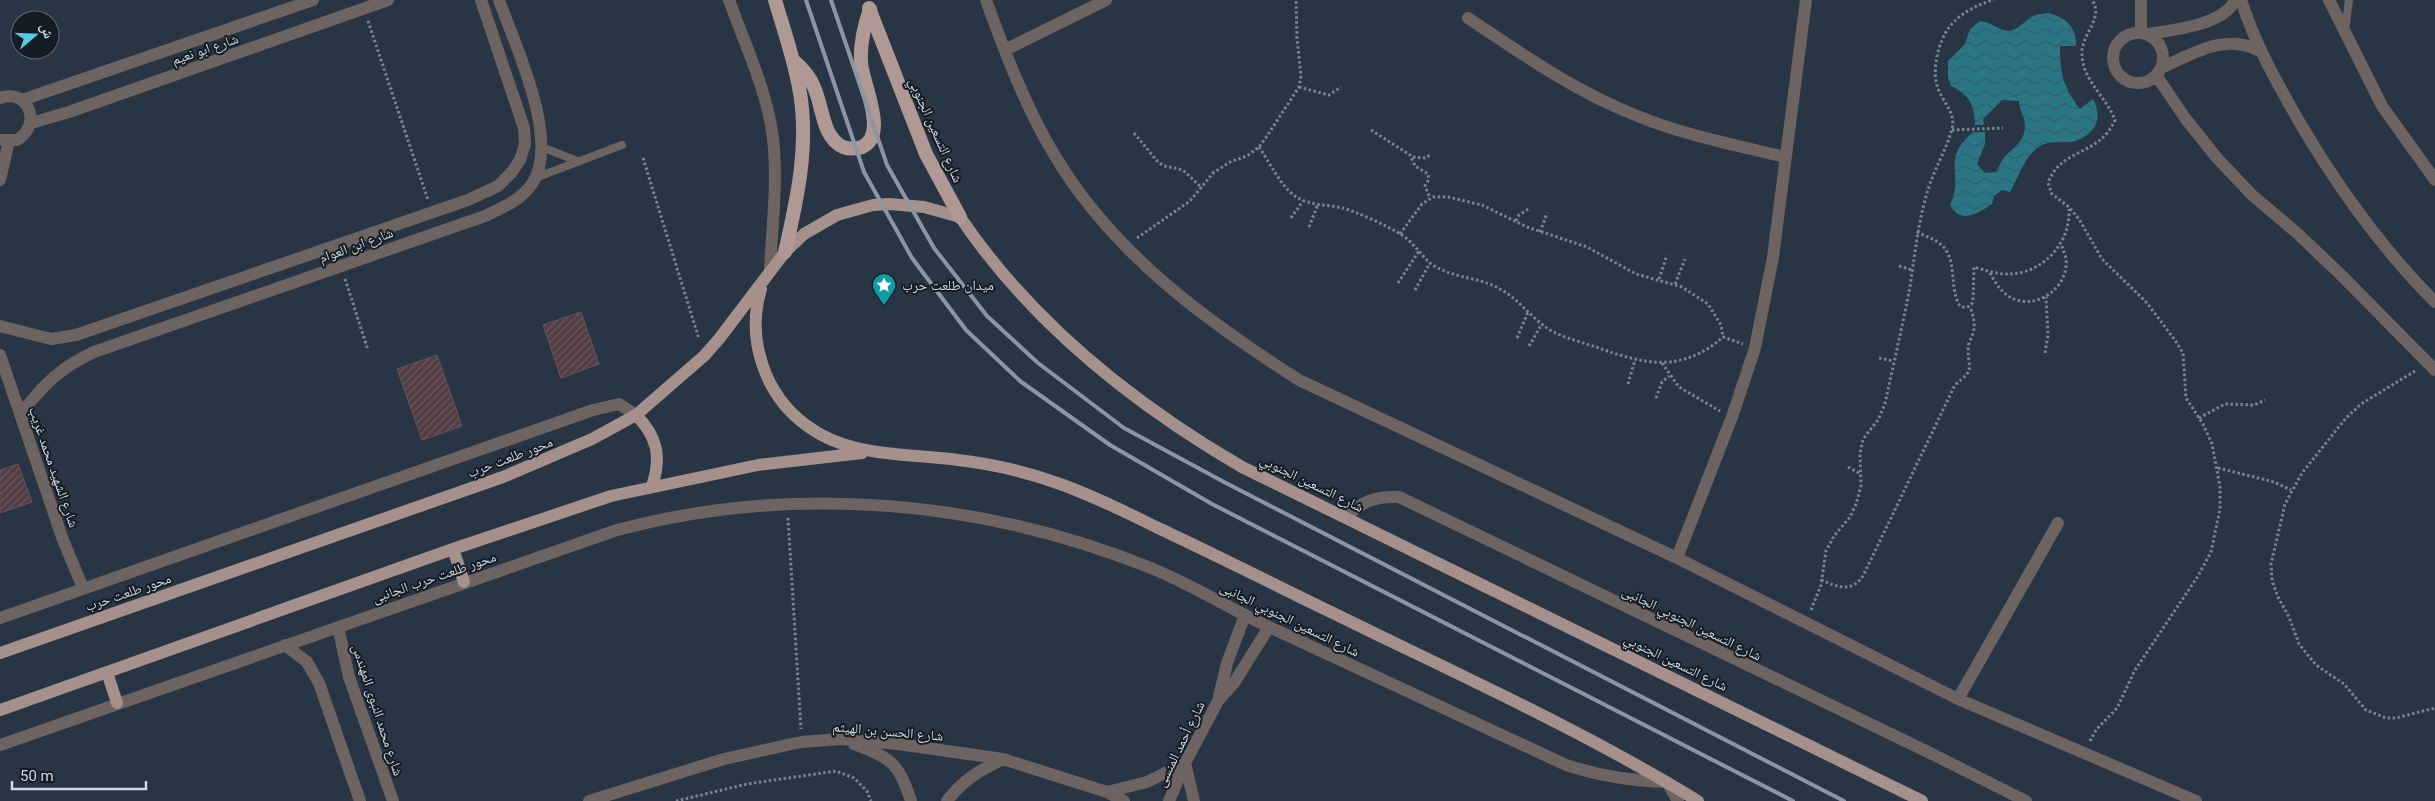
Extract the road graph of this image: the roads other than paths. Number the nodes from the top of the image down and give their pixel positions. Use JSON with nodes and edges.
{"nodes":[{"id":1,"x":314,"y":0,"type":"edge"},
{"id":2,"x":388,"y":0,"type":"edge"},
{"id":3,"x":469,"y":0,"type":"edge"},
{"id":4,"x":499,"y":0,"type":"edge"},
{"id":5,"x":730,"y":0,"type":"edge"},
{"id":6,"x":775,"y":0,"type":"edge"},
{"id":7,"x":986,"y":0,"type":"edge"},
{"id":8,"x":1106,"y":0,"type":"edge"},
{"id":9,"x":1806,"y":0,"type":"edge"},
{"id":10,"x":2141,"y":0,"type":"edge"},
{"id":11,"x":2235,"y":0,"type":"edge"},
{"id":12,"x":2241,"y":0,"type":"edge"},
{"id":13,"x":2329,"y":0,"type":"edge"},
{"id":14,"x":2349,"y":0,"type":"edge"},
{"id":15,"x":868,"y":4,"type":"edge"},
{"id":16,"x":482,"y":5,"type":"edge"},
{"id":17,"x":1468,"y":18,"type":"dead end"},
{"id":18,"x":2145,"y":33,"type":"junction"},
{"id":19,"x":2344,"y":35,"type":"junction"},
{"id":20,"x":1005,"y":50,"type":"junction"},
{"id":21,"x":2260,"y":51,"type":"junction"},
{"id":22,"x":793,"y":60,"type":"junction"},
{"id":23,"x":2159,"y":72,"type":"junction"},
{"id":24,"x":0,"y":98,"type":"edge"},
{"id":25,"x":22,"y":100,"type":"junction"},
{"id":26,"x":31,"y":123,"type":"junction"},
{"id":27,"x":5,"y":140,"type":"edge"},
{"id":28,"x":622,"y":145,"type":"dead end"},
{"id":29,"x":542,"y":147,"type":"junction"},
{"id":30,"x":1785,"y":157,"type":"junction"},
{"id":31,"x":577,"y":161,"type":"junction"},
{"id":32,"x":535,"y":178,"type":"junction"},
{"id":33,"x":0,"y":180,"type":"edge"},
{"id":34,"x":2435,"y":180,"type":"edge"},
{"id":35,"x":960,"y":218,"type":"junction"},
{"id":36,"x":345,"y":243,"type":"junction"},
{"id":37,"x":785,"y":252,"type":"junction"},
{"id":38,"x":346,"y":264,"type":"junction"},
{"id":39,"x":767,"y":276,"type":"junction"},
{"id":40,"x":2435,"y":302,"type":"edge"},
{"id":41,"x":0,"y":326,"type":"edge"},
{"id":42,"x":0,"y":355,"type":"edge"},
{"id":43,"x":2430,"y":366,"type":"edge"},
{"id":44,"x":20,"y":414,"type":"junction"},
{"id":45,"x":636,"y":414,"type":"junction"},
{"id":46,"x":880,"y":452,"type":"junction"},
{"id":47,"x":652,"y":486,"type":"junction"},
{"id":48,"x":891,"y":505,"type":"joint"},
{"id":49,"x":1346,"y":517,"type":"junction"},
{"id":50,"x":2058,"y":523,"type":"dead end"},
{"id":51,"x":453,"y":549,"type":"junction"},
{"id":52,"x":1677,"y":558,"type":"junction"},
{"id":53,"x":464,"y":582,"type":"junction"},
{"id":54,"x":83,"y":588,"type":"junction"},
{"id":55,"x":1245,"y":615,"type":"junction"},
{"id":56,"x":0,"y":618,"type":"edge"},
{"id":57,"x":338,"y":627,"type":"junction"},
{"id":58,"x":1269,"y":627,"type":"junction"},
{"id":59,"x":285,"y":645,"type":"junction"},
{"id":60,"x":0,"y":653,"type":"edge"},
{"id":61,"x":107,"y":672,"type":"junction"},
{"id":62,"x":1958,"y":699,"type":"junction"},
{"id":63,"x":1218,"y":701,"type":"junction"},
{"id":64,"x":117,"y":703,"type":"junction"},
{"id":65,"x":0,"y":710,"type":"edge"},
{"id":66,"x":840,"y":739,"type":"junction"},
{"id":67,"x":0,"y":744,"type":"edge"},
{"id":68,"x":1003,"y":759,"type":"junction"},
{"id":69,"x":1185,"y":763,"type":"junction"},
{"id":70,"x":1667,"y":782,"type":"junction"},
{"id":71,"x":1107,"y":792,"type":"junction"},
{"id":72,"x":615,"y":797,"type":"edge"},
{"id":73,"x":360,"y":801,"type":"edge"},
{"id":74,"x":393,"y":801,"type":"edge"},
{"id":75,"x":589,"y":801,"type":"edge"},
{"id":76,"x":911,"y":801,"type":"edge"},
{"id":77,"x":947,"y":801,"type":"edge"},
{"id":78,"x":1124,"y":801,"type":"edge"},
{"id":79,"x":1169,"y":801,"type":"edge"},
{"id":80,"x":1194,"y":801,"type":"edge"},
{"id":81,"x":1678,"y":801,"type":"edge"},
{"id":82,"x":1698,"y":801,"type":"edge"},
{"id":83,"x":1922,"y":801,"type":"edge"},
{"id":84,"x":2026,"y":801,"type":"edge"},
{"id":85,"x":2196,"y":801,"type":"edge"}],
"edges":[{"from":1,"to":25,"type":"street","name":"شارع ابو نعيم"},
{"from":2,"to":26,"type":"street","name":"شارع ابو نعيم"},
{"from":3,"to":16,"type":"street"},
{"from":4,"to":29,"type":"street","name":"شارع ابن العوام"},
{"from":5,"to":39,"type":"street"},
{"from":6,"to":22,"type":"highway"},
{"from":7,"to":20,"type":"street"},
{"from":8,"to":20,"type":"street"},
{"from":9,"to":30,"type":"street"},
{"from":10,"to":18,"type":"street"},
{"from":11,"to":18,"type":"street"},
{"from":12,"to":21,"type":"street"},
{"from":13,"to":19,"type":"street"},
{"from":14,"to":19,"type":"lane"},
{"from":15,"to":22,"type":"highway"},
{"from":15,"to":35,"type":"highway","name":"شارع التسعين الجنوبي"},
{"from":16,"to":36,"type":"street","name":"شارع ابن العوام"},
{"from":17,"to":30,"type":"street"},
{"from":18,"to":23,"type":"street"},
{"from":18,"to":23,"type":"street"},
{"from":19,"to":34,"type":"street"},
{"from":20,"to":52,"type":"street"},
{"from":21,"to":23,"type":"street"},
{"from":21,"to":40,"type":"street"},
{"from":22,"to":37,"type":"highway"},
{"from":23,"to":43,"type":"street"},
{"from":24,"to":25,"type":"street"},
{"from":25,"to":26,"type":"street"},
{"from":26,"to":27,"type":"street"},
{"from":27,"to":33,"type":"street"},
{"from":28,"to":31,"type":"lane"},
{"from":29,"to":31,"type":"lane"},
{"from":29,"to":32,"type":"street","name":"شارع ابن العوام"},
{"from":30,"to":52,"type":"street"},
{"from":31,"to":32,"type":"lane"},
{"from":32,"to":38,"type":"street","name":"شارع ابن العوام"},
{"from":35,"to":37,"type":"main road","name":"محور طلعت حرب"},
{"from":35,"to":49,"type":"main road","name":"شارع التسعين الجنوبي"},
{"from":36,"to":38,"type":"street"},
{"from":36,"to":41,"type":"street","name":"شارع ابن العوام"},
{"from":37,"to":39,"type":"main road","name":"محور طلعت حرب"},
{"from":38,"to":44,"type":"street","name":"شارع ابن العوام"},
{"from":39,"to":45,"type":"main road","name":"محور طلعت حرب"},
{"from":39,"to":46,"type":"main road"},
{"from":42,"to":44,"type":"street","name":"شارع الشهيد محمد غريب"},
{"from":44,"to":54,"type":"street","name":"شارع الشهيد محمد غريب"},
{"from":45,"to":47,"type":"main road"},
{"from":45,"to":54,"type":"street"},
{"from":45,"to":60,"type":"main road","name":"محور طلعت حرب"},
{"from":46,"to":47,"type":"main road"},
{"from":46,"to":70,"type":"main road"},
{"from":47,"to":51,"type":"main road"},
{"from":48,"to":53,"type":"street","name":"محور طلعت حرب الجانبى"},
{"from":48,"to":55,"type":"street","name":"شارع التسعين الجنوبي الجانبى"},
{"from":49,"to":83,"type":"main road","name":"شارع التسعين الجنوبي"},
{"from":49,"to":84,"type":"street","name":"شارع التسعين الجنوبي الجانبى"},
{"from":50,"to":62,"type":"street"},
{"from":51,"to":53,"type":"main road"},
{"from":51,"to":61,"type":"main road"},
{"from":52,"to":62,"type":"street"},
{"from":53,"to":57,"type":"street","name":"محور طلعت حرب الجانبى"},
{"from":54,"to":56,"type":"street"},
{"from":55,"to":58,"type":"street","name":"شارع التسعين الجنوبي الجانبى"},
{"from":55,"to":63,"type":"street","name":"شارع أحمد المنسى"},
{"from":57,"to":59,"type":"street","name":"محور طلعت حرب الجانبى"},
{"from":57,"to":74,"type":"street","name":"شارع محمد النبوى المهندس"},
{"from":58,"to":63,"type":"street","name":"شارع أحمد المنسى"},
{"from":58,"to":70,"type":"street","name":"شارع التسعين الجنوبي الجانبى"},
{"from":59,"to":64,"type":"street","name":"محور طلعت حرب الجانبى"},
{"from":59,"to":73,"type":"street"},
{"from":61,"to":64,"type":"main road"},
{"from":61,"to":65,"type":"main road"},
{"from":62,"to":85,"type":"street"},
{"from":63,"to":69,"type":"street","name":"شارع أحمد المنسى"},
{"from":64,"to":67,"type":"street","name":"محور طلعت حرب الجانبى"},
{"from":66,"to":68,"type":"street","name":"شارع الحسن بن الهيثم"},
{"from":66,"to":72,"type":"street","name":"شارع الحسن بن الهيثم"},
{"from":66,"to":76,"type":"street"},
{"from":68,"to":71,"type":"street","name":"شارع الحسن بن الهيثم"},
{"from":68,"to":77,"type":"street"},
{"from":69,"to":71,"type":"street"},
{"from":69,"to":79,"type":"street","name":"شارع أحمد المنسى"},
{"from":69,"to":80,"type":"street"},
{"from":70,"to":81,"type":"street"},
{"from":70,"to":82,"type":"main road"},
{"from":71,"to":78,"type":"street","name":"شارع الحسن بن الهيثم"},
{"from":72,"to":75,"type":"street","name":"شارع الحسن بن الهيثم"}]}
